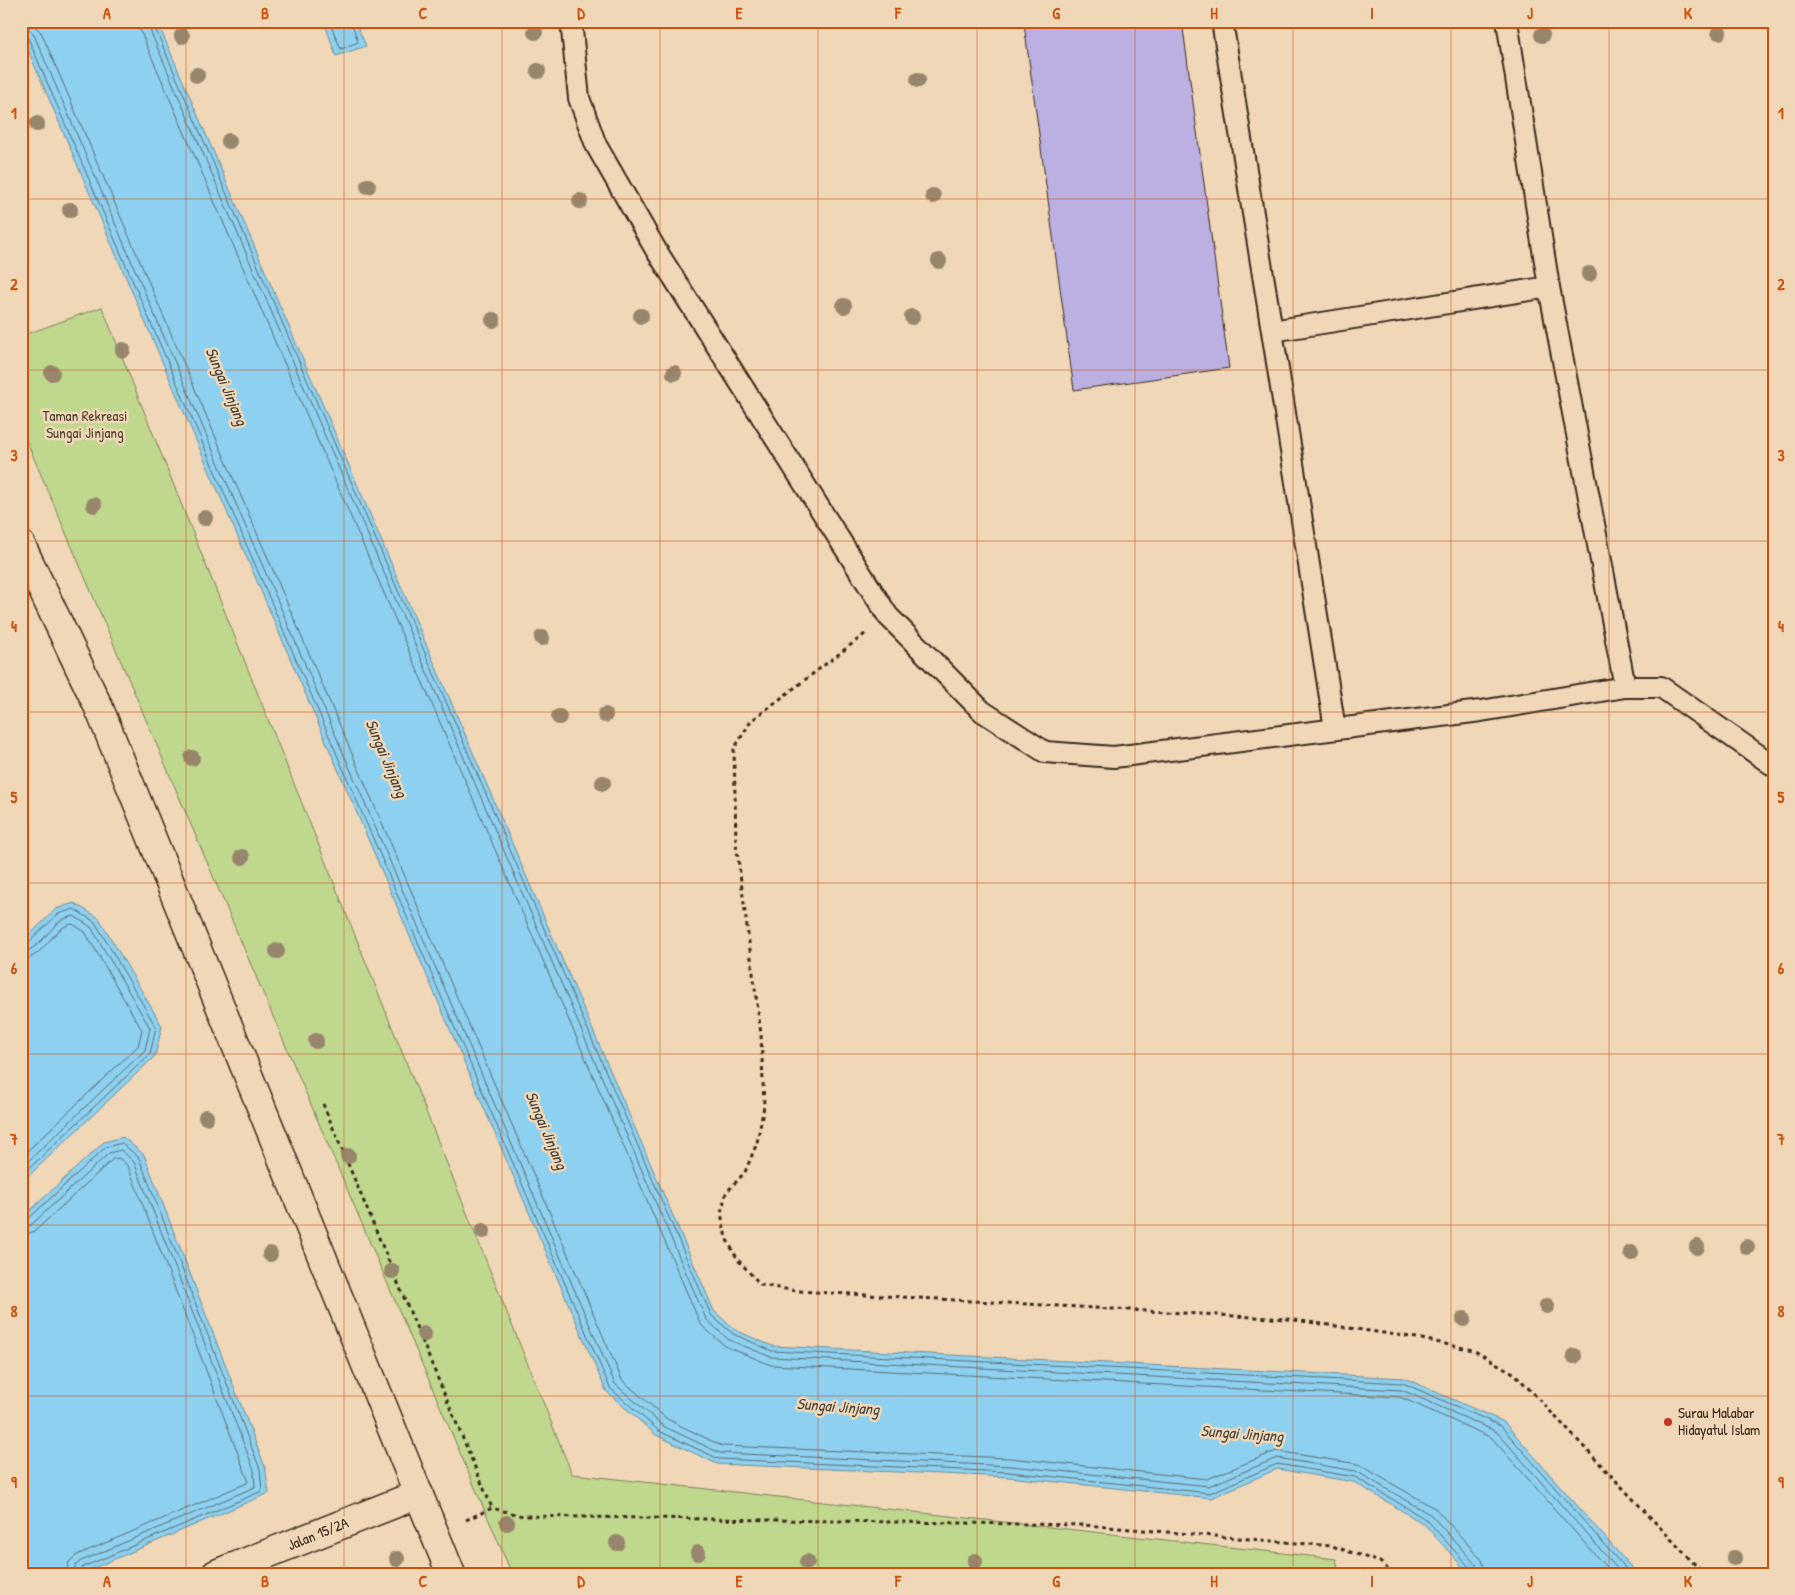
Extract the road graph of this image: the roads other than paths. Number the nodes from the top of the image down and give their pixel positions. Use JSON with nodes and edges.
{"nodes":[{"id":1,"x":571,"y":21,"type":"edge"},
{"id":2,"x":1222,"y":21,"type":"edge"},
{"id":3,"x":1507,"y":21,"type":"edge"},
{"id":4,"x":1549,"y":287,"type":"junction"},
{"id":5,"x":1272,"y":331,"type":"junction"},
{"id":6,"x":21,"y":545,"type":"edge"},
{"id":7,"x":1625,"y":687,"type":"junction"},
{"id":8,"x":1335,"y":729,"type":"junction"},
{"id":9,"x":1774,"y":766,"type":"edge"},
{"id":10,"x":419,"y":1494,"type":"junction"},
{"id":11,"x":217,"y":1574,"type":"edge"},
{"id":12,"x":451,"y":1574,"type":"edge"}],
"edges":[{"from":1,"to":8,"type":"lane"},
{"from":2,"to":5,"type":"lane"},
{"from":3,"to":4,"type":"lane"},
{"from":4,"to":5,"type":"lane"},
{"from":4,"to":7,"type":"lane"},
{"from":5,"to":8,"type":"lane"},
{"from":6,"to":10,"type":"street"},
{"from":7,"to":8,"type":"lane"},
{"from":7,"to":9,"type":"lane"},
{"from":10,"to":11,"type":"street","name":"Jalan 15/2A"},
{"from":10,"to":12,"type":"street"}]}
